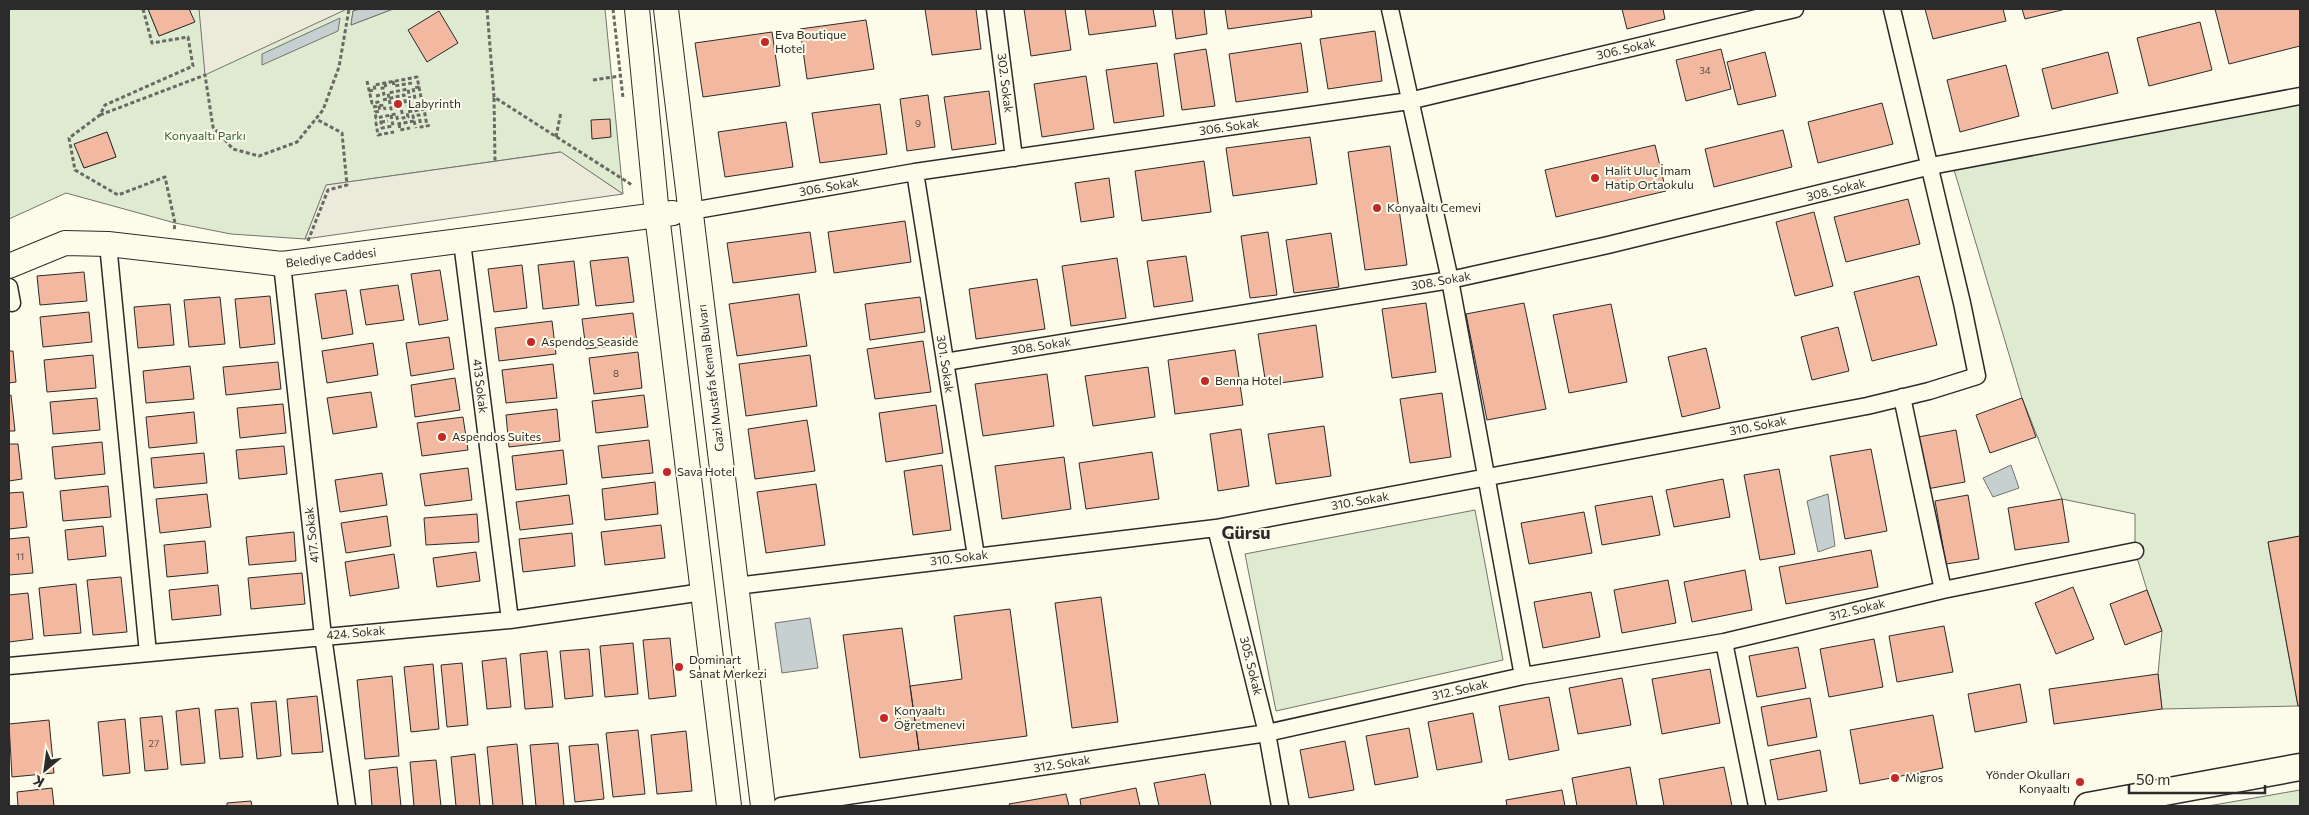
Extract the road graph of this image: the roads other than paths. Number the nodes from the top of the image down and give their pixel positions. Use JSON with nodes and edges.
{"nodes":[{"id":1,"x":670,"y":9,"type":"edge"},
{"id":2,"x":995,"y":9,"type":"edge"},
{"id":3,"x":1390,"y":9,"type":"edge"},
{"id":4,"x":1796,"y":9,"type":"edge"},
{"id":5,"x":1892,"y":9,"type":"edge"},
{"id":6,"x":637,"y":12,"type":"edge"},
{"id":7,"x":2300,"y":96,"type":"edge"},
{"id":8,"x":1409,"y":101,"type":"junction"},
{"id":9,"x":1014,"y":158,"type":"junction"},
{"id":10,"x":1931,"y":166,"type":"junction"},
{"id":11,"x":915,"y":172,"type":"junction"},
{"id":12,"x":691,"y":211,"type":"junction"},
{"id":13,"x":657,"y":215,"type":"junction"},
{"id":14,"x":462,"y":242,"type":"junction"},
{"id":15,"x":108,"y":244,"type":"junction"},
{"id":16,"x":291,"y":263,"type":"junction"},
{"id":17,"x":9,"y":266,"type":"edge"},
{"id":18,"x":1450,"y":280,"type":"junction"},
{"id":19,"x":9,"y":286,"type":"edge"},
{"id":20,"x":12,"y":303,"type":"dead end"},
{"id":21,"x":945,"y":362,"type":"junction"},
{"id":22,"x":1902,"y":397,"type":"junction"},
{"id":23,"x":1486,"y":478,"type":"junction"},
{"id":24,"x":1216,"y":528,"type":"junction"},
{"id":25,"x":2135,"y":551,"type":"dead end"},
{"id":26,"x":976,"y":556,"type":"junction"},
{"id":27,"x":736,"y":586,"type":"junction"},
{"id":28,"x":1943,"y":590,"type":"junction"},
{"id":29,"x":703,"y":592,"type":"junction"},
{"id":30,"x":510,"y":620,"type":"junction"},
{"id":31,"x":324,"y":636,"type":"junction"},
{"id":32,"x":1724,"y":642,"type":"junction"},
{"id":33,"x":148,"y":653,"type":"junction"},
{"id":34,"x":9,"y":666,"type":"edge"},
{"id":35,"x":1523,"y":676,"type":"junction"},
{"id":36,"x":1267,"y":733,"type":"junction"},
{"id":37,"x":2300,"y":766,"type":"edge"},
{"id":38,"x":347,"y":806,"type":"edge"},
{"id":39,"x":730,"y":806,"type":"edge"},
{"id":40,"x":763,"y":806,"type":"edge"},
{"id":41,"x":781,"y":806,"type":"edge"},
{"id":42,"x":1280,"y":806,"type":"edge"},
{"id":43,"x":1757,"y":806,"type":"edge"},
{"id":44,"x":2088,"y":806,"type":"edge"}],
"edges":[{"from":1,"to":6,"type":"main road"},
{"from":1,"to":12,"type":"main road","name":"Gazi Mustafa Kemal Bulvarı"},
{"from":2,"to":9,"type":"street","name":"302. Sokak"},
{"from":3,"to":8,"type":"street"},
{"from":4,"to":8,"type":"street","name":"306. Sokak"},
{"from":5,"to":10,"type":"street"},
{"from":6,"to":13,"type":"main road"},
{"from":7,"to":10,"type":"street","name":"308. Sokak"},
{"from":8,"to":9,"type":"street","name":"306. Sokak"},
{"from":8,"to":18,"type":"street"},
{"from":9,"to":11,"type":"street","name":"306. Sokak"},
{"from":10,"to":18,"type":"street","name":"308. Sokak"},
{"from":10,"to":22,"type":"street","name":"310. Sokak"},
{"from":11,"to":12,"type":"street","name":"306. Sokak"},
{"from":11,"to":21,"type":"street","name":"301. Sokak"},
{"from":12,"to":13,"type":"main road","name":"306. Sokak"},
{"from":12,"to":27,"type":"main road","name":"Gazi Mustafa Kemal Bulvarı"},
{"from":13,"to":14,"type":"main road","name":"Belediye Caddesi"},
{"from":13,"to":29,"type":"main road"},
{"from":14,"to":16,"type":"main road","name":"Belediye Caddesi"},
{"from":14,"to":30,"type":"street","name":"413 Sokak"},
{"from":15,"to":16,"type":"main road","name":"Belediye Caddesi"},
{"from":15,"to":17,"type":"main road","name":"Belediye Caddesi"},
{"from":15,"to":33,"type":"street"},
{"from":16,"to":31,"type":"street","name":"417. Sokak"},
{"from":18,"to":21,"type":"street","name":"308. Sokak"},
{"from":18,"to":23,"type":"street"},
{"from":19,"to":20,"type":"street"},
{"from":21,"to":26,"type":"street","name":"301. Sokak"},
{"from":22,"to":23,"type":"street","name":"310. Sokak"},
{"from":22,"to":28,"type":"street"},
{"from":23,"to":24,"type":"street","name":"310. Sokak"},
{"from":23,"to":35,"type":"street"},
{"from":24,"to":26,"type":"street","name":"310. Sokak"},
{"from":24,"to":36,"type":"street","name":"305. Sokak"},
{"from":25,"to":28,"type":"street","name":"312. Sokak"},
{"from":26,"to":27,"type":"street","name":"310. Sokak"},
{"from":27,"to":40,"type":"main road","name":"Gazi Mustafa Kemal Bulvarı"},
{"from":28,"to":32,"type":"street","name":"312. Sokak"},
{"from":29,"to":30,"type":"street","name":"424. Sokak"},
{"from":29,"to":39,"type":"main road"},
{"from":30,"to":31,"type":"street","name":"424. Sokak"},
{"from":31,"to":33,"type":"street","name":"424. Sokak"},
{"from":31,"to":38,"type":"street","name":"417. Sokak"},
{"from":32,"to":35,"type":"street","name":"312. Sokak"},
{"from":32,"to":43,"type":"street"},
{"from":33,"to":34,"type":"street","name":"424. Sokak"},
{"from":35,"to":36,"type":"street","name":"312. Sokak"},
{"from":36,"to":41,"type":"street","name":"312. Sokak"},
{"from":36,"to":42,"type":"street","name":"305. Sokak"},
{"from":37,"to":44,"type":"main road"}]}
